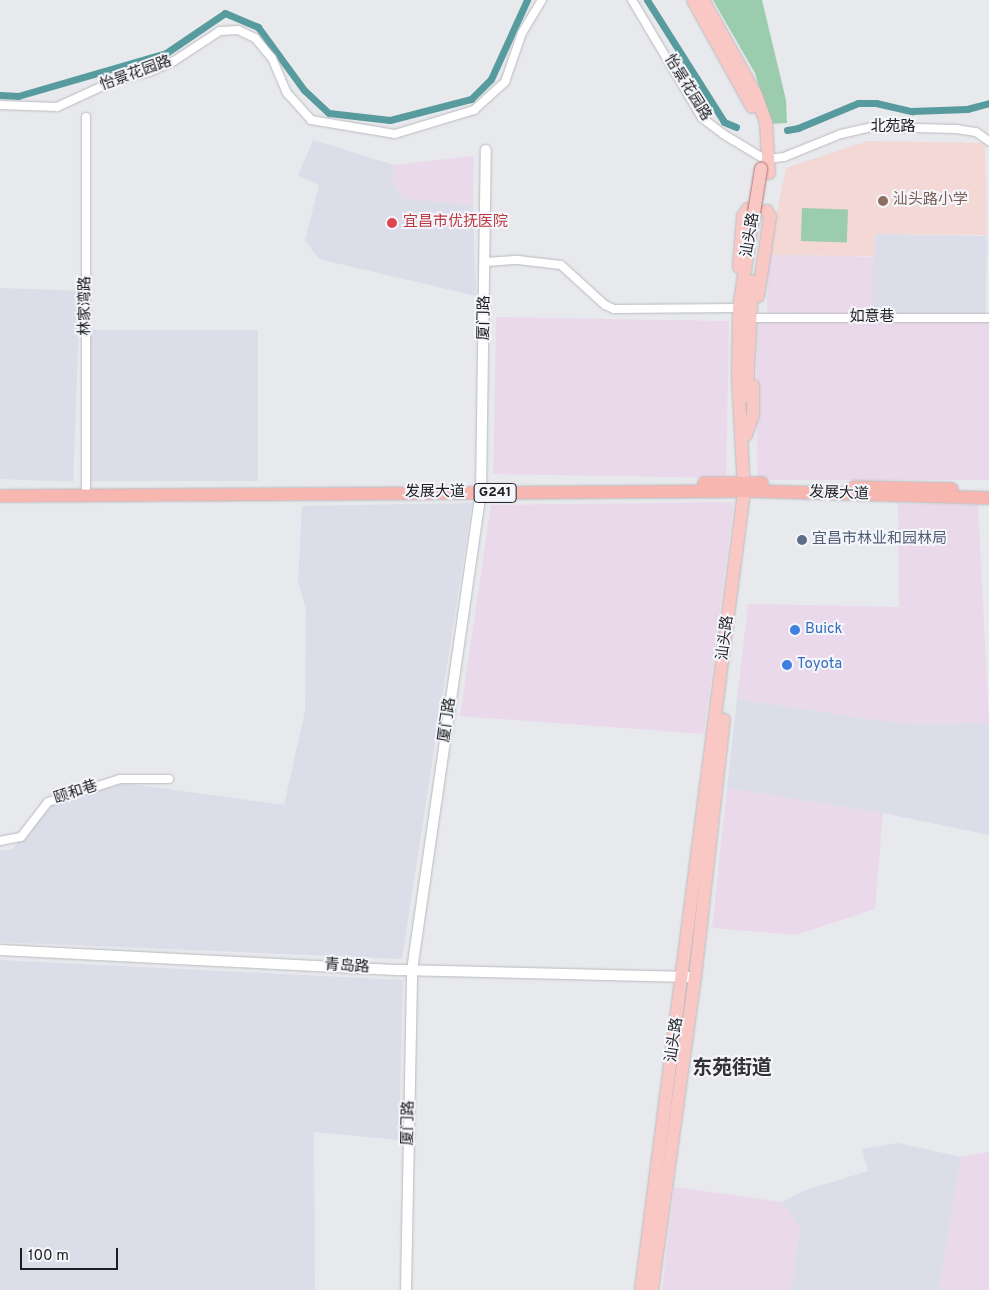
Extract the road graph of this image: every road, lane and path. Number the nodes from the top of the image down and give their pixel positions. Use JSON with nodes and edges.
{"nodes":[{"id":1,"x":542,"y":0,"type":"edge"},
{"id":2,"x":632,"y":0,"type":"edge"},
{"id":3,"x":693,"y":0,"type":"edge"},
{"id":4,"x":703,"y":0,"type":"edge"},
{"id":5,"x":0,"y":105,"type":"edge"},
{"id":6,"x":86,"y":117,"type":"dead end"},
{"id":7,"x":989,"y":140,"type":"edge"},
{"id":8,"x":486,"y":150,"type":"dead end"},
{"id":9,"x":765,"y":164,"type":"junction"},
{"id":10,"x":757,"y":215,"type":"junction"},
{"id":11,"x":486,"y":262,"type":"junction"},
{"id":12,"x":740,"y":308,"type":"junction"},
{"id":13,"x":756,"y":318,"type":"junction"},
{"id":14,"x":989,"y":318,"type":"edge"},
{"id":15,"x":746,"y":435,"type":"junction"},
{"id":16,"x":747,"y":487,"type":"junction"},
{"id":17,"x":0,"y":488,"type":"edge"},
{"id":18,"x":481,"y":489,"type":"junction"},
{"id":19,"x":989,"y":490,"type":"edge"},
{"id":20,"x":86,"y":492,"type":"junction"},
{"id":21,"x":0,"y":496,"type":"edge"},
{"id":22,"x":989,"y":498,"type":"edge"},
{"id":23,"x":169,"y":779,"type":"dead end"},
{"id":24,"x":0,"y":841,"type":"edge"},
{"id":25,"x":0,"y":950,"type":"edge"},
{"id":26,"x":412,"y":970,"type":"junction"},
{"id":27,"x":689,"y":977,"type":"junction"},
{"id":28,"x":406,"y":1290,"type":"edge"},
{"id":29,"x":642,"y":1290,"type":"edge"},
{"id":30,"x":652,"y":1290,"type":"edge"}],
"edges":[{"from":1,"to":5,"type":"street","name":"怡景花园路"},
{"from":2,"to":9,"type":"street","name":"怡景花园路"},
{"from":3,"to":9,"type":"main road","name":"汕头路"},
{"from":4,"to":9,"type":"main road","name":"汕头路"},
{"from":6,"to":20,"type":"street","name":"林家湾路"},
{"from":7,"to":9,"type":"street","name":"北苑路"},
{"from":8,"to":11,"type":"street","name":"厦门路"},
{"from":9,"to":10,"type":"main road","name":"汕头路","bridge":true},
{"from":10,"to":12,"type":"main road","name":"汕头路"},
{"from":10,"to":13,"type":"main road"},
{"from":10,"to":15,"type":"main road","name":"汕头路"},
{"from":11,"to":12,"type":"street"},
{"from":11,"to":18,"type":"street","name":"厦门路"},
{"from":12,"to":16,"type":"main road","name":"汕头路"},
{"from":13,"to":14,"type":"street","name":"如意巷"},
{"from":13,"to":15,"type":"main road"},
{"from":15,"to":16,"type":"main road","name":"汕头路"},
{"from":16,"to":18,"type":"highway","name":"发展大道","number":"G241"},
{"from":16,"to":19,"type":"highway","name":"发展大道","number":"G241"},
{"from":16,"to":22,"type":"highway","name":"发展大道","number":"G241"},
{"from":16,"to":27,"type":"main road","name":"汕头路"},
{"from":17,"to":20,"type":"highway","name":"发展大道","number":"G241"},
{"from":18,"to":20,"type":"highway","name":"发展大道","number":"G241"},
{"from":18,"to":26,"type":"street","name":"厦门路"},
{"from":20,"to":21,"type":"highway","name":"发展大道","number":"G241"},
{"from":23,"to":24,"type":"street","name":"颐和巷"},
{"from":25,"to":26,"type":"street","name":"青岛路"},
{"from":26,"to":27,"type":"street","name":"青岛路"},
{"from":26,"to":28,"type":"street","name":"厦门路"},
{"from":27,"to":29,"type":"main road","name":"汕头路"},
{"from":27,"to":30,"type":"main road","name":"汕头路"}]}
